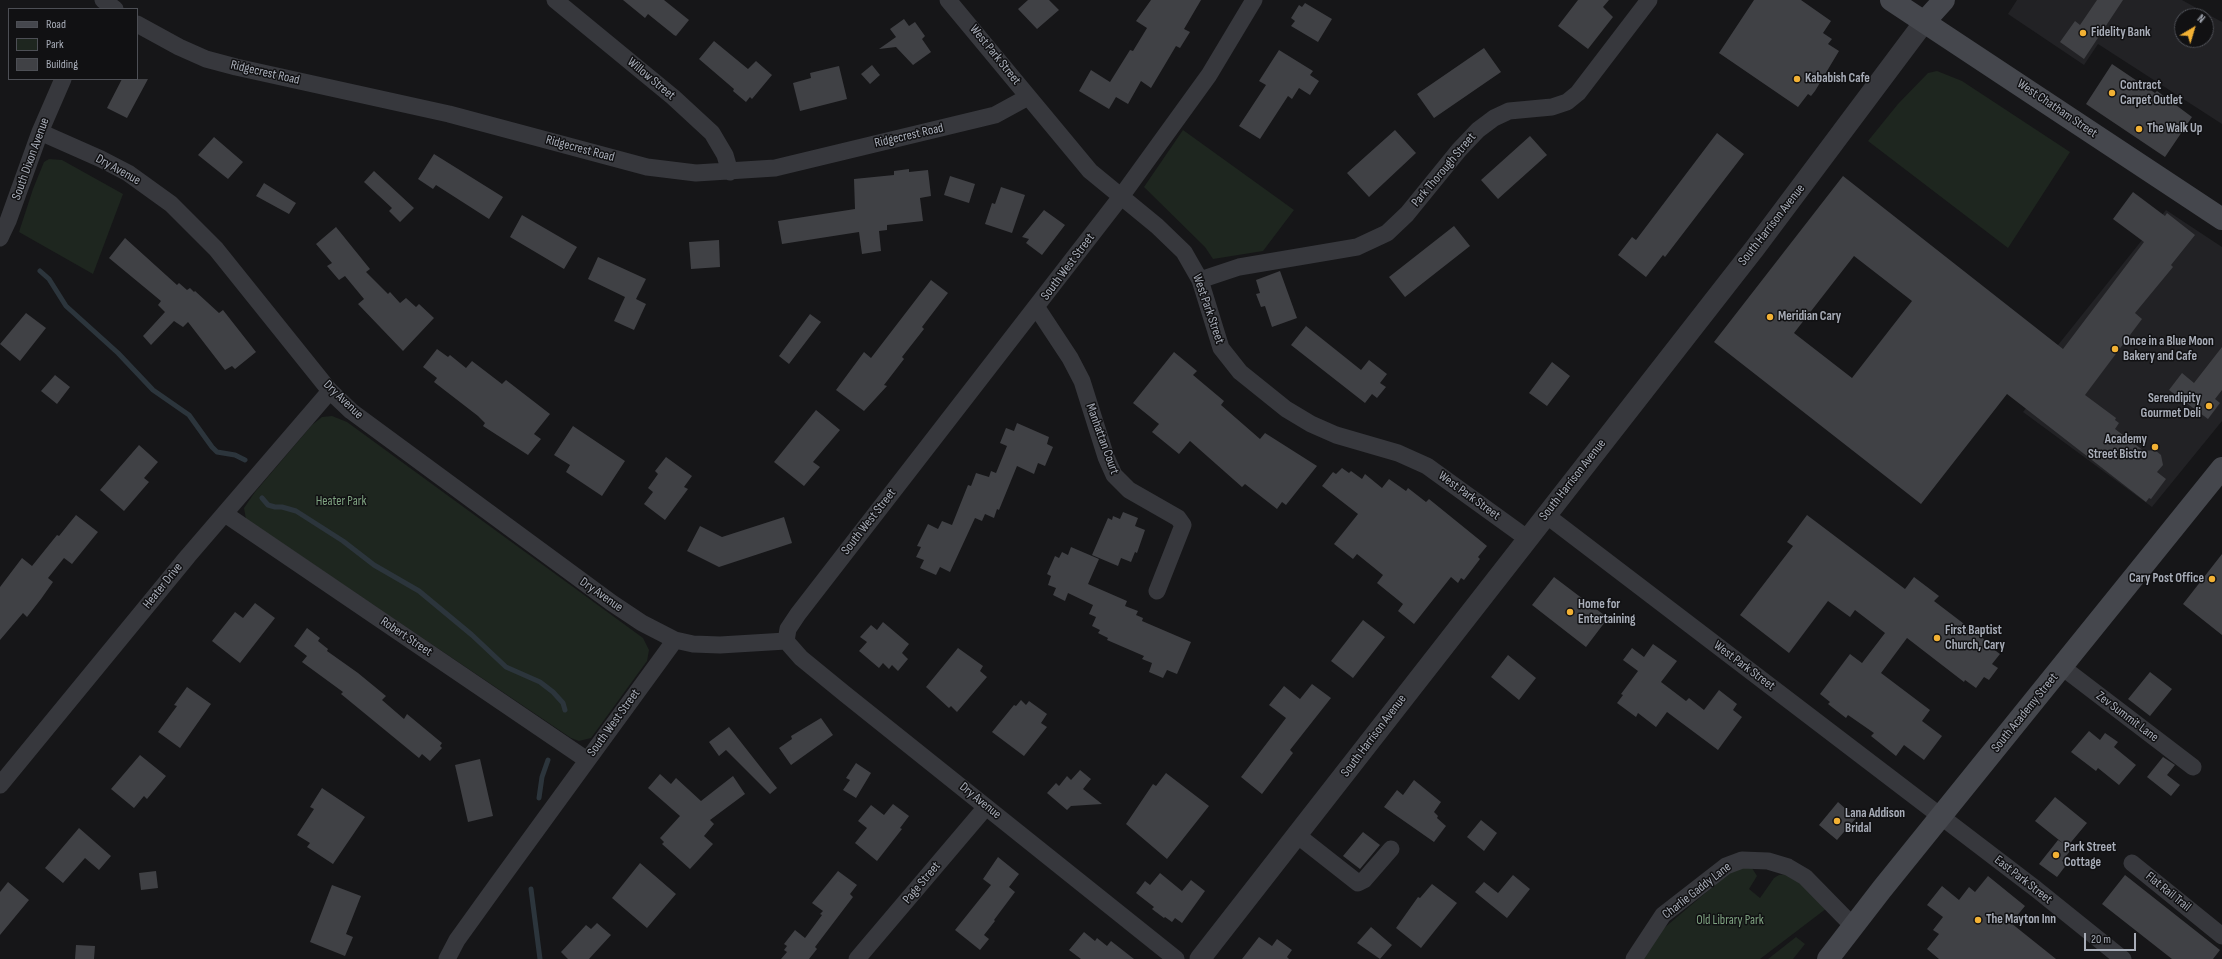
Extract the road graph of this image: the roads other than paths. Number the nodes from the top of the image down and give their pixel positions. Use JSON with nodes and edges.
{"nodes":[{"id":1,"x":555,"y":0,"type":"edge"},
{"id":2,"x":948,"y":0,"type":"edge"},
{"id":3,"x":1254,"y":0,"type":"edge"},
{"id":4,"x":1649,"y":0,"type":"edge"},
{"id":5,"x":1891,"y":0,"type":"edge"},
{"id":6,"x":1944,"y":0,"type":"edge"},
{"id":7,"x":1925,"y":21,"type":"junction"},
{"id":8,"x":138,"y":25,"type":"edge"},
{"id":9,"x":63,"y":80,"type":"edge"},
{"id":10,"x":1028,"y":96,"type":"junction"},
{"id":11,"x":40,"y":132,"type":"junction"},
{"id":12,"x":730,"y":172,"type":"junction"},
{"id":13,"x":1120,"y":198,"type":"junction"},
{"id":14,"x":2222,"y":219,"type":"edge"},
{"id":15,"x":0,"y":238,"type":"edge"},
{"id":16,"x":1200,"y":280,"type":"junction"},
{"id":17,"x":1037,"y":308,"type":"junction"},
{"id":18,"x":330,"y":391,"type":"junction"},
{"id":19,"x":2220,"y":476,"type":"edge"},
{"id":20,"x":225,"y":514,"type":"junction"},
{"id":21,"x":1546,"y":515,"type":"junction"},
{"id":22,"x":1528,"y":539,"type":"junction"},
{"id":23,"x":1157,"y":590,"type":"dead end"},
{"id":24,"x":675,"y":640,"type":"junction"},
{"id":25,"x":786,"y":641,"type":"junction"},
{"id":26,"x":2062,"y":667,"type":"junction"},
{"id":27,"x":587,"y":760,"type":"junction"},
{"id":28,"x":2192,"y":767,"type":"dead end"},
{"id":29,"x":0,"y":785,"type":"edge"},
{"id":30,"x":986,"y":807,"type":"junction"},
{"id":31,"x":1941,"y":817,"type":"junction"},
{"id":32,"x":1297,"y":835,"type":"junction"},
{"id":33,"x":1391,"y":849,"type":"dead end"},
{"id":34,"x":2132,"y":863,"type":"dead end"},
{"id":35,"x":1853,"y":926,"type":"junction"},
{"id":36,"x":2222,"y":936,"type":"edge"},
{"id":37,"x":446,"y":959,"type":"edge"},
{"id":38,"x":857,"y":959,"type":"edge"},
{"id":39,"x":1176,"y":959,"type":"edge"},
{"id":40,"x":1200,"y":959,"type":"edge"},
{"id":41,"x":1634,"y":959,"type":"edge"},
{"id":42,"x":1828,"y":959,"type":"edge"},
{"id":43,"x":2124,"y":959,"type":"edge"}],
"edges":[{"from":1,"to":12,"type":"street","name":"Willow Street"},
{"from":2,"to":10,"type":"street","name":"West Park Street"},
{"from":3,"to":13,"type":"street","name":"South West Street"},
{"from":4,"to":16,"type":"street","name":"Park Thorough Street"},
{"from":5,"to":7,"type":"main road","name":"West Chatham Street"},
{"from":6,"to":7,"type":"main road","name":"South Harrison Avenue"},
{"from":7,"to":14,"type":"main road","name":"West Chatham Street"},
{"from":7,"to":21,"type":"street","name":"South Harrison Avenue"},
{"from":8,"to":12,"type":"street","name":"Ridgecrest Road"},
{"from":9,"to":11,"type":"street","name":"South Dixon Avenue"},
{"from":10,"to":12,"type":"street","name":"Ridgecrest Road"},
{"from":10,"to":13,"type":"street","name":"West Park Street"},
{"from":11,"to":15,"type":"street","name":"South Dixon Avenue"},
{"from":11,"to":18,"type":"street","name":"Dry Avenue"},
{"from":13,"to":16,"type":"street","name":"West Park Street"},
{"from":13,"to":17,"type":"street","name":"South West Street"},
{"from":16,"to":22,"type":"street","name":"West Park Street"},
{"from":17,"to":23,"type":"street","name":"Manhattan Court"},
{"from":17,"to":25,"type":"street","name":"South West Street"},
{"from":18,"to":20,"type":"street","name":"Heater Drive"},
{"from":18,"to":24,"type":"street","name":"Dry Avenue"},
{"from":19,"to":26,"type":"main road","name":"South Academy Street"},
{"from":20,"to":27,"type":"street","name":"Robert Street"},
{"from":20,"to":29,"type":"street","name":"Heater Drive"},
{"from":21,"to":22,"type":"street","name":"South Harrison Avenue"},
{"from":21,"to":31,"type":"street","name":"West Park Street"},
{"from":22,"to":32,"type":"street","name":"South Harrison Avenue"},
{"from":24,"to":25,"type":"street"},
{"from":24,"to":27,"type":"street","name":"South West Street"},
{"from":25,"to":30,"type":"street","name":"Dry Avenue"},
{"from":26,"to":28,"type":"street","name":"Zev Summit Lane"},
{"from":26,"to":31,"type":"main road","name":"South Academy Street"},
{"from":27,"to":37,"type":"street","name":"South West Street"},
{"from":30,"to":38,"type":"street","name":"Page Street"},
{"from":30,"to":39,"type":"street","name":"Dry Avenue"},
{"from":31,"to":35,"type":"main road","name":"South Academy Street"},
{"from":31,"to":43,"type":"street","name":"East Park Street"},
{"from":32,"to":33,"type":"street"},
{"from":32,"to":40,"type":"street","name":"South Harrison Avenue"},
{"from":34,"to":36,"type":"street","name":"Flat Rail Trail"},
{"from":35,"to":41,"type":"street","name":"Charlie Gaddy Lane"},
{"from":35,"to":42,"type":"main road","name":"South Academy Street"}]}
